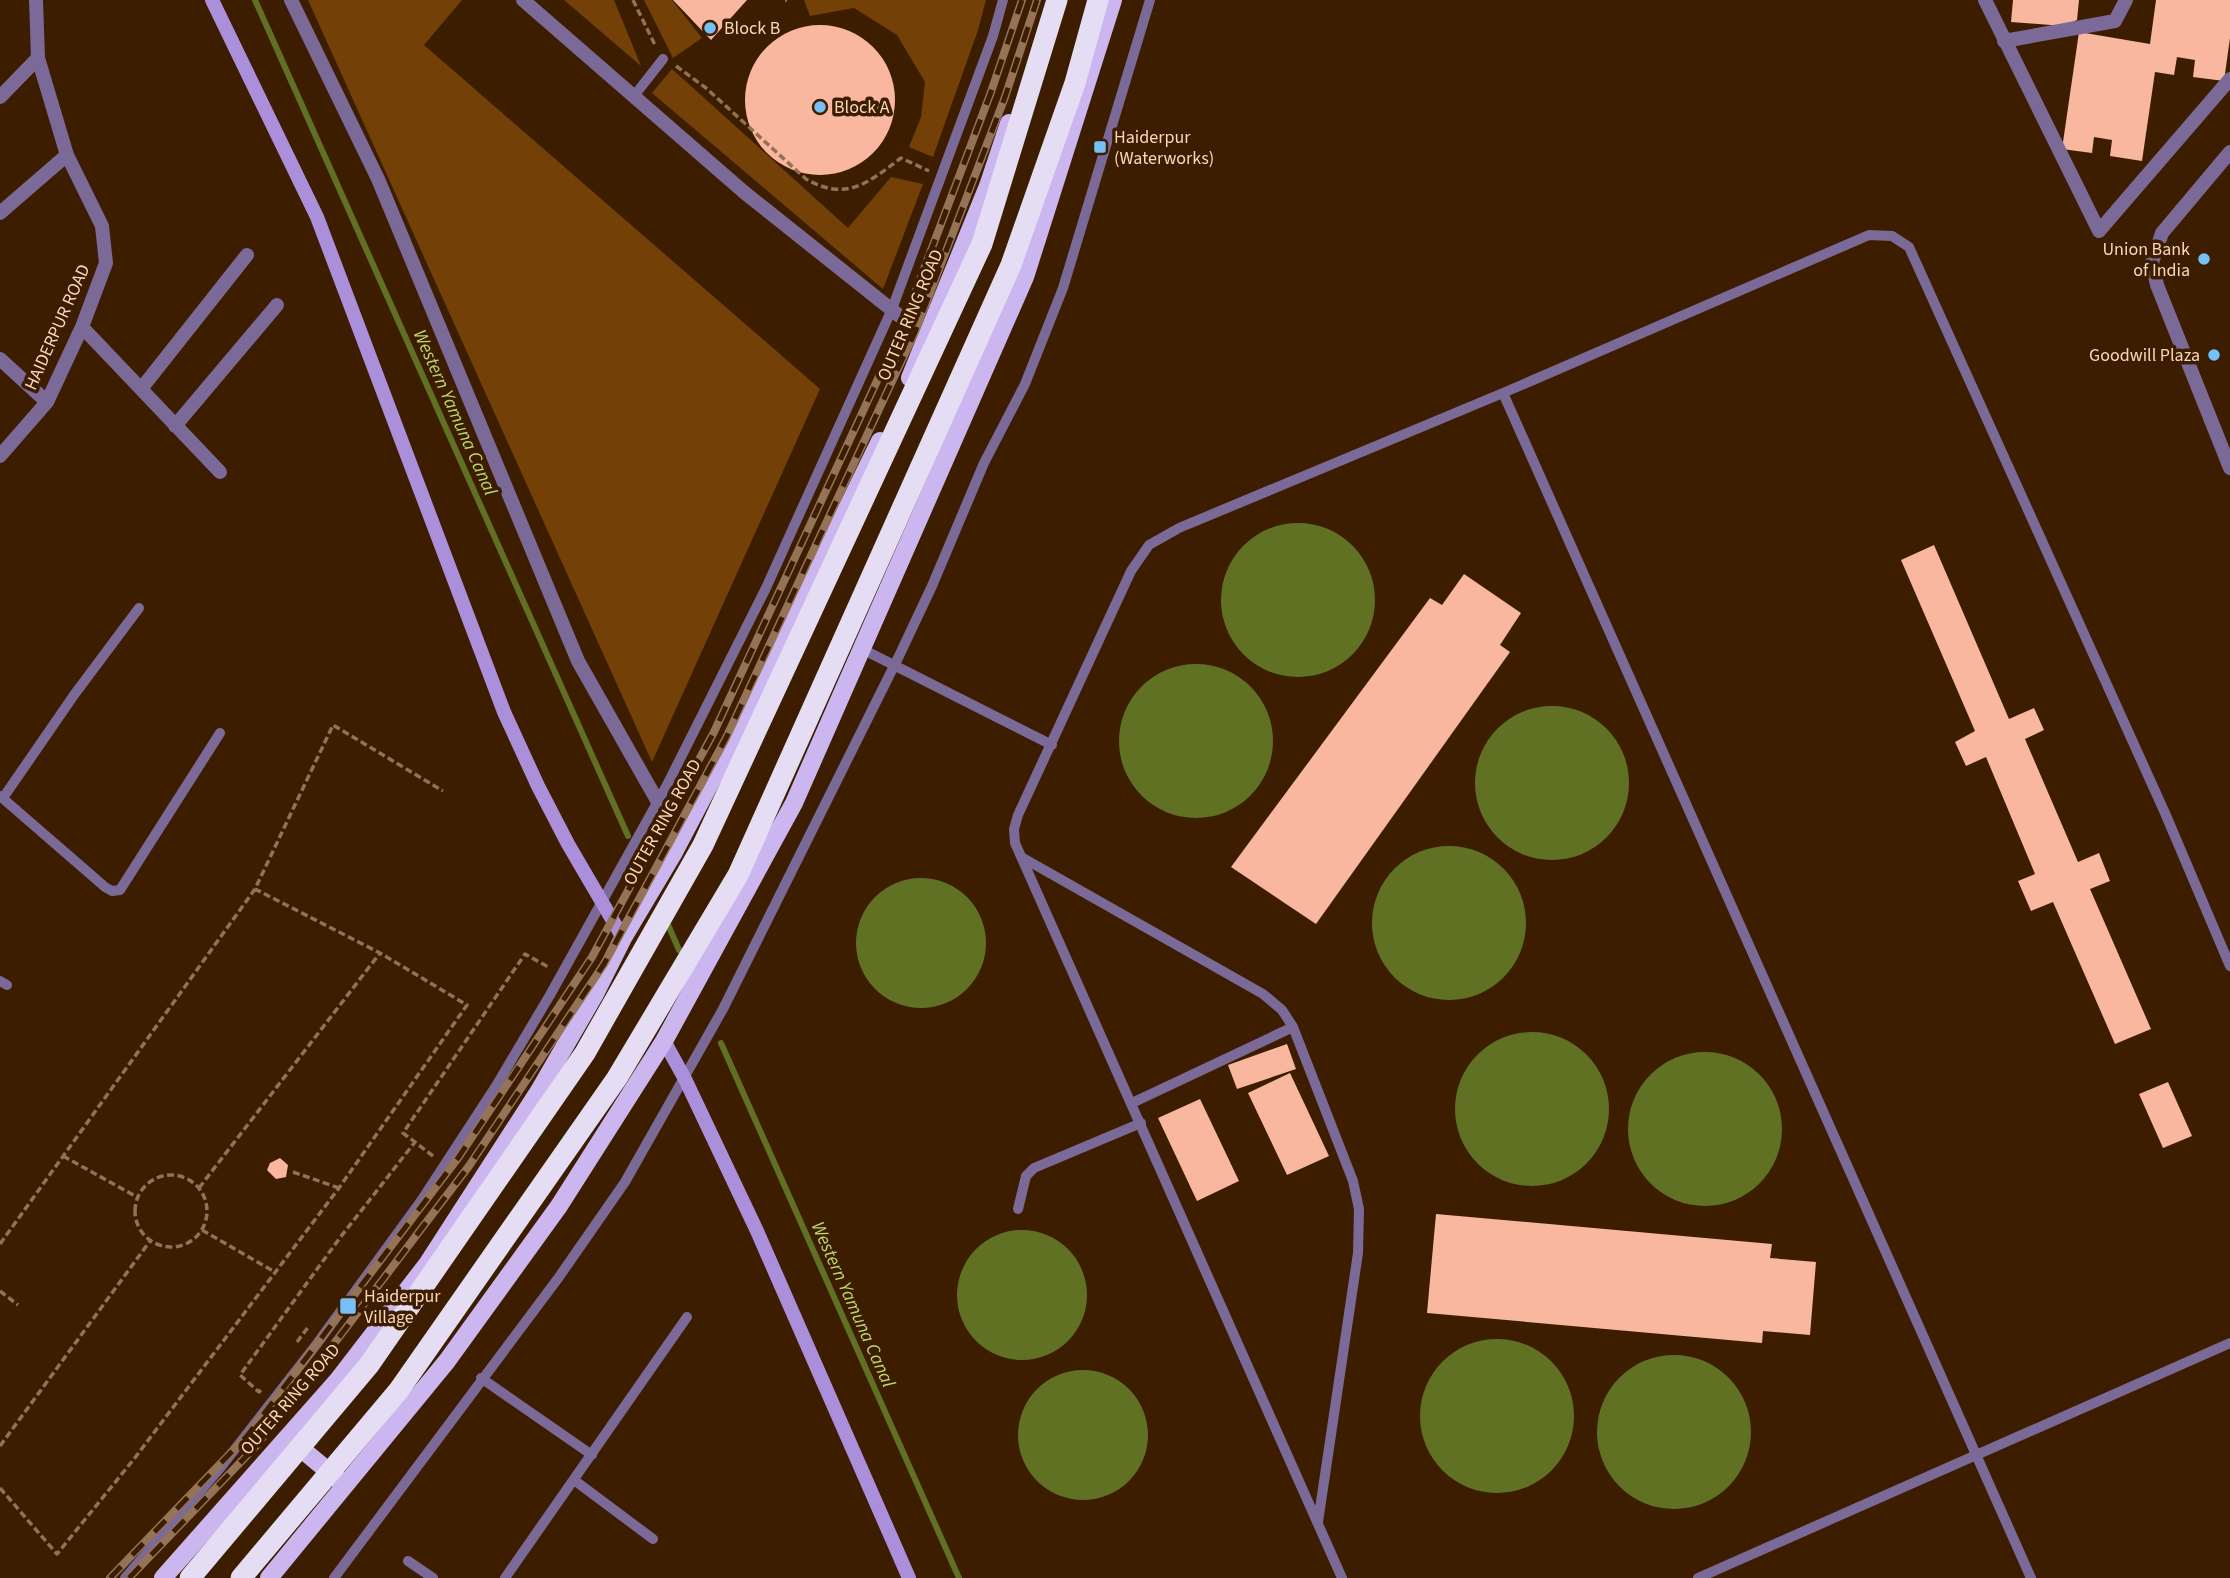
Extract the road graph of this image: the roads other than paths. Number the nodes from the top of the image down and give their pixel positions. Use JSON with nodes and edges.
{"nodes":[{"id":1,"x":36,"y":0,"type":"edge"},
{"id":2,"x":212,"y":0,"type":"edge"},
{"id":3,"x":291,"y":0,"type":"edge"},
{"id":4,"x":523,"y":0,"type":"edge"},
{"id":5,"x":1003,"y":0,"type":"edge"},
{"id":6,"x":1048,"y":0,"type":"edge"},
{"id":7,"x":1057,"y":0,"type":"edge"},
{"id":8,"x":1098,"y":0,"type":"edge"},
{"id":9,"x":1113,"y":0,"type":"edge"},
{"id":10,"x":1150,"y":0,"type":"edge"},
{"id":11,"x":1985,"y":0,"type":"edge"},
{"id":12,"x":2126,"y":0,"type":"edge"},
{"id":13,"x":2004,"y":41,"type":"junction"},
{"id":14,"x":38,"y":58,"type":"junction"},
{"id":15,"x":663,"y":59,"type":"road end"},
{"id":16,"x":2230,"y":79,"type":"edge"},
{"id":17,"x":634,"y":96,"type":"junction"},
{"id":18,"x":0,"y":97,"type":"edge"},
{"id":19,"x":2230,"y":152,"type":"edge"},
{"id":20,"x":67,"y":155,"type":"junction"},
{"id":21,"x":0,"y":213,"type":"edge"},
{"id":22,"x":247,"y":255,"type":"dead end"},
{"id":23,"x":277,"y":306,"type":"dead end"},
{"id":24,"x":892,"y":309,"type":"junction"},
{"id":25,"x":82,"y":327,"type":"junction"},
{"id":26,"x":926,"y":337,"type":"junction"},
{"id":27,"x":0,"y":359,"type":"edge"},
{"id":28,"x":141,"y":389,"type":"junction"},
{"id":29,"x":1503,"y":393,"type":"junction"},
{"id":30,"x":47,"y":402,"type":"junction"},
{"id":31,"x":176,"y":426,"type":"junction"},
{"id":32,"x":0,"y":456,"type":"edge"},
{"id":33,"x":2228,"y":458,"type":"edge"},
{"id":34,"x":220,"y":472,"type":"dead end"},
{"id":35,"x":139,"y":608,"type":"dead end"},
{"id":36,"x":862,"y":649,"type":"junction"},
{"id":37,"x":894,"y":665,"type":"junction"},
{"id":38,"x":220,"y":733,"type":"dead end"},
{"id":39,"x":1052,"y":745,"type":"junction"},
{"id":40,"x":1,"y":797,"type":"edge"},
{"id":41,"x":658,"y":802,"type":"junction"},
{"id":42,"x":1023,"y":858,"type":"junction"},
{"id":43,"x":602,"y":900,"type":"junction"},
{"id":44,"x":623,"y":938,"type":"junction"},
{"id":45,"x":2230,"y":966,"type":"edge"},
{"id":46,"x":1293,"y":1027,"type":"junction"},
{"id":47,"x":664,"y":1041,"type":"junction"},
{"id":48,"x":685,"y":1079,"type":"junction"},
{"id":49,"x":1132,"y":1103,"type":"junction"},
{"id":50,"x":1141,"y":1123,"type":"junction"},
{"id":51,"x":1018,"y":1209,"type":"dead end"},
{"id":52,"x":687,"y":1317,"type":"dead end"},
{"id":53,"x":2230,"y":1343,"type":"edge"},
{"id":54,"x":481,"y":1378,"type":"junction"},
{"id":55,"x":288,"y":1437,"type":"junction"},
{"id":56,"x":592,"y":1455,"type":"junction"},
{"id":57,"x":1976,"y":1455,"type":"junction"},
{"id":58,"x":574,"y":1480,"type":"junction"},
{"id":59,"x":346,"y":1485,"type":"junction"},
{"id":60,"x":1317,"y":1522,"type":"junction"},
{"id":61,"x":653,"y":1539,"type":"dead end"},
{"id":62,"x":408,"y":1562,"type":"dead end"},
{"id":63,"x":125,"y":1578,"type":"edge"},
{"id":64,"x":163,"y":1578,"type":"edge"},
{"id":65,"x":190,"y":1578,"type":"edge"},
{"id":66,"x":241,"y":1578,"type":"edge"},
{"id":67,"x":269,"y":1578,"type":"edge"},
{"id":68,"x":334,"y":1578,"type":"edge"},
{"id":69,"x":433,"y":1578,"type":"edge"},
{"id":70,"x":505,"y":1578,"type":"edge"},
{"id":71,"x":909,"y":1578,"type":"edge"},
{"id":72,"x":1342,"y":1578,"type":"edge"},
{"id":73,"x":1698,"y":1578,"type":"edge"},
{"id":74,"x":2031,"y":1578,"type":"edge"}],
"edges":[{"from":1,"to":14,"type":"street","name":"HAIDERPUR ROAD"},
{"from":2,"to":43,"type":"street"},
{"from":3,"to":41,"type":"street"},
{"from":4,"to":17,"type":"street"},
{"from":5,"to":24,"type":"lane"},
{"from":6,"to":26,"type":"main road","name":"OUTER RING ROAD"},
{"from":7,"to":65,"type":"highway","name":"OUTER RING ROAD","bridge":true},
{"from":8,"to":66,"type":"highway","bridge":true},
{"from":9,"to":36,"type":"main road"},
{"from":10,"to":37,"type":"lane"},
{"from":11,"to":13,"type":"street"},
{"from":12,"to":13,"type":"street"},
{"from":13,"to":16,"type":"street"},
{"from":14,"to":18,"type":"street"},
{"from":14,"to":20,"type":"street","name":"HAIDERPUR ROAD"},
{"from":15,"to":17,"type":"lane"},
{"from":17,"to":24,"type":"street"},
{"from":19,"to":33,"type":"street"},
{"from":20,"to":21,"type":"street"},
{"from":20,"to":25,"type":"street","name":"HAIDERPUR ROAD"},
{"from":22,"to":28,"type":"street"},
{"from":23,"to":31,"type":"street"},
{"from":24,"to":26,"type":"street"},
{"from":24,"to":41,"type":"lane"},
{"from":25,"to":28,"type":"street"},
{"from":25,"to":30,"type":"street","name":"HAIDERPUR ROAD"},
{"from":26,"to":44,"type":"main road","name":"OUTER RING ROAD"},
{"from":27,"to":30,"type":"street"},
{"from":28,"to":31,"type":"street"},
{"from":29,"to":39,"type":"lane"},
{"from":29,"to":45,"type":"lane"},
{"from":29,"to":57,"type":"lane"},
{"from":30,"to":32,"type":"street","name":"HAIDERPUR ROAD"},
{"from":31,"to":34,"type":"street"},
{"from":35,"to":40,"type":"lane"},
{"from":36,"to":37,"type":"lane"},
{"from":36,"to":47,"type":"main road"},
{"from":37,"to":39,"type":"lane"},
{"from":37,"to":48,"type":"lane"},
{"from":38,"to":40,"type":"lane"},
{"from":39,"to":42,"type":"lane"},
{"from":41,"to":43,"type":"lane"},
{"from":42,"to":46,"type":"lane"},
{"from":42,"to":49,"type":"lane"},
{"from":43,"to":44,"type":"street"},
{"from":43,"to":63,"type":"lane"},
{"from":44,"to":55,"type":"main road","name":"OUTER RING ROAD"},
{"from":46,"to":49,"type":"lane"},
{"from":46,"to":60,"type":"lane"},
{"from":47,"to":48,"type":"street"},
{"from":47,"to":59,"type":"main road"},
{"from":48,"to":54,"type":"lane"},
{"from":48,"to":71,"type":"street"},
{"from":49,"to":50,"type":"lane"},
{"from":50,"to":51,"type":"lane"},
{"from":50,"to":60,"type":"lane"},
{"from":52,"to":56,"type":"lane"},
{"from":53,"to":57,"type":"lane"},
{"from":54,"to":56,"type":"lane"},
{"from":54,"to":68,"type":"lane"},
{"from":55,"to":59,"type":"main road"},
{"from":55,"to":64,"type":"main road","name":"OUTER RING ROAD"},
{"from":56,"to":58,"type":"lane"},
{"from":57,"to":73,"type":"lane"},
{"from":57,"to":74,"type":"lane"},
{"from":58,"to":61,"type":"lane"},
{"from":58,"to":70,"type":"lane"},
{"from":59,"to":67,"type":"main road"},
{"from":60,"to":72,"type":"lane"},
{"from":62,"to":69,"type":"lane"}]}
